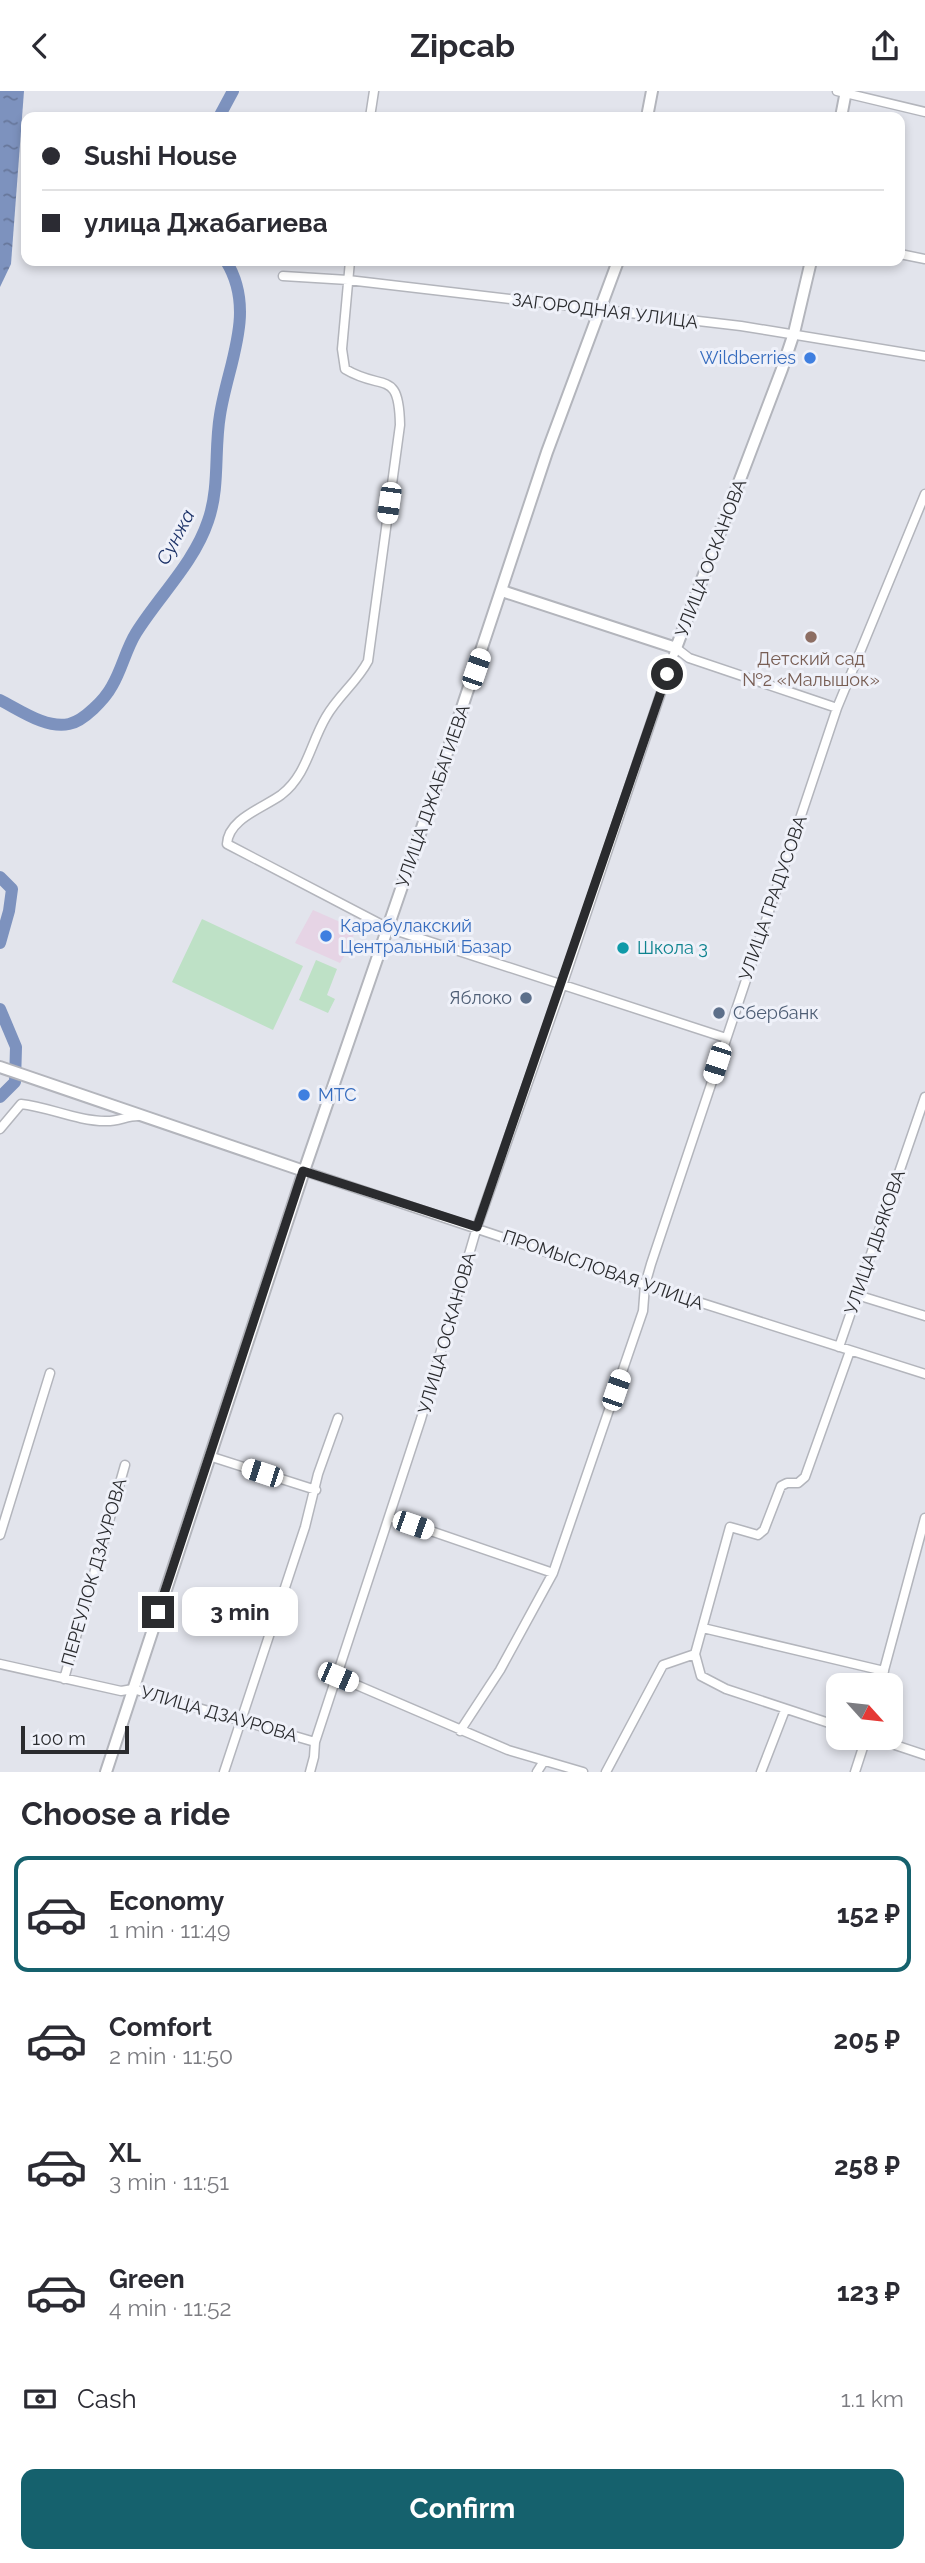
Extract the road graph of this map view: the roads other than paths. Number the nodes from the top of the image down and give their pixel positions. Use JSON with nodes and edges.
{"nodes":[{"id":1,"x":374,"y":91,"type":"edge"},
{"id":2,"x":652,"y":91,"type":"edge"},
{"id":3,"x":843,"y":92,"type":"edge"},
{"id":4,"x":371,"y":112,"type":"edge"},
{"id":5,"x":649,"y":112,"type":"edge"},
{"id":6,"x":841,"y":112,"type":"edge"},
{"id":7,"x":925,"y":112,"type":"edge"},
{"id":8,"x":905,"y":255,"type":"edge"},
{"id":9,"x":925,"y":259,"type":"edge"},
{"id":10,"x":350,"y":266,"type":"edge"},
{"id":11,"x":616,"y":266,"type":"edge"},
{"id":12,"x":810,"y":266,"type":"edge"},
{"id":13,"x":283,"y":276,"type":"dead end"},
{"id":14,"x":348,"y":280,"type":"junction"},
{"id":15,"x":600,"y":311,"type":"junction"},
{"id":16,"x":794,"y":333,"type":"junction"},
{"id":17,"x":925,"y":356,"type":"edge"},
{"id":18,"x":925,"y":494,"type":"edge"},
{"id":19,"x":502,"y":591,"type":"junction"},
{"id":20,"x":676,"y":648,"type":"junction"},
{"id":21,"x":837,"y":708,"type":"junction"},
{"id":22,"x":388,"y":928,"type":"junction"},
{"id":23,"x":562,"y":986,"type":"junction"},
{"id":24,"x":726,"y":1038,"type":"junction"},
{"id":25,"x":0,"y":1067,"type":"edge"},
{"id":26,"x":925,"y":1097,"type":"edge"},
{"id":27,"x":923,"y":1110,"type":"edge"},
{"id":28,"x":141,"y":1116,"type":"junction"},
{"id":29,"x":0,"y":1129,"type":"edge"},
{"id":30,"x":303,"y":1171,"type":"junction"},
{"id":31,"x":477,"y":1227,"type":"junction"},
{"id":32,"x":645,"y":1285,"type":"junction"},
{"id":33,"x":857,"y":1295,"type":"junction"},
{"id":34,"x":925,"y":1316,"type":"edge"},
{"id":35,"x":839,"y":1347,"type":"junction"},
{"id":36,"x":850,"y":1351,"type":"junction"},
{"id":37,"x":50,"y":1373,"type":"dead end"},
{"id":38,"x":925,"y":1374,"type":"edge"},
{"id":39,"x":338,"y":1418,"type":"dead end"},
{"id":40,"x":209,"y":1456,"type":"junction"},
{"id":41,"x":125,"y":1465,"type":"dead end"},
{"id":42,"x":316,"y":1490,"type":"junction"},
{"id":43,"x":390,"y":1517,"type":"junction"},
{"id":44,"x":925,"y":1518,"type":"edge"},
{"id":45,"x":0,"y":1535,"type":"edge"},
{"id":46,"x":553,"y":1573,"type":"junction"},
{"id":47,"x":704,"y":1628,"type":"junction"},
{"id":48,"x":695,"y":1654,"type":"junction"},
{"id":49,"x":0,"y":1664,"type":"edge"},
{"id":50,"x":884,"y":1671,"type":"joint"},
{"id":51,"x":338,"y":1677,"type":"junction"},
{"id":52,"x":64,"y":1679,"type":"junction"},
{"id":53,"x":132,"y":1689,"type":"junction"},
{"id":54,"x":785,"y":1710,"type":"junction"},
{"id":55,"x":241,"y":1719,"type":"junction"},
{"id":56,"x":826,"y":1722,"type":"edge"},
{"id":57,"x":460,"y":1731,"type":"junction"},
{"id":58,"x":315,"y":1742,"type":"junction"},
{"id":59,"x":903,"y":1748,"type":"edge"},
{"id":60,"x":862,"y":1750,"type":"edge"},
{"id":61,"x":925,"y":1755,"type":"edge"},
{"id":62,"x":544,"y":1761,"type":"junction"},
{"id":63,"x":106,"y":1772,"type":"edge"},
{"id":64,"x":224,"y":1772,"type":"edge"},
{"id":65,"x":310,"y":1772,"type":"edge"},
{"id":66,"x":537,"y":1772,"type":"edge"},
{"id":67,"x":583,"y":1772,"type":"edge"},
{"id":68,"x":606,"y":1772,"type":"edge"},
{"id":69,"x":761,"y":1772,"type":"edge"},
{"id":70,"x":855,"y":1772,"type":"edge"}],
"edges":[{"from":1,"to":4,"type":"street"},
{"from":2,"to":5,"type":"main road"},
{"from":3,"to":6,"type":"main road"},
{"from":3,"to":7,"type":"street"},
{"from":8,"to":9,"type":"street"},
{"from":10,"to":14,"type":"street"},
{"from":11,"to":15,"type":"main road","name":"УЛИЦА ДЖАБАГИЕВА"},
{"from":12,"to":16,"type":"main road","name":"УЛИЦА ОСКАНОВА"},
{"from":13,"to":14,"type":"street","name":"ЗАГОРОДНАЯ УЛИЦА"},
{"from":14,"to":15,"type":"street","name":"ЗАГОРОДНАЯ УЛИЦА"},
{"from":14,"to":22,"type":"street"},
{"from":15,"to":16,"type":"street","name":"ЗАГОРОДНАЯ УЛИЦА"},
{"from":15,"to":19,"type":"main road","name":"УЛИЦА ДЖАБАГИЕВА"},
{"from":16,"to":17,"type":"street","name":"ЗАГОРОДНАЯ УЛИЦА"},
{"from":16,"to":20,"type":"main road","name":"УЛИЦА ОСКАНОВА"},
{"from":18,"to":21,"type":"street","name":"УЛИЦА ГРАДУСОВА"},
{"from":19,"to":20,"type":"main road"},
{"from":19,"to":22,"type":"main road","name":"УЛИЦА ДЖАБАГИЕВА"},
{"from":20,"to":21,"type":"street"},
{"from":20,"to":23,"type":"street","name":"УЛИЦА ОСКАНОВА"},
{"from":21,"to":24,"type":"street","name":"УЛИЦА ГРАДУСОВА"},
{"from":22,"to":23,"type":"street"},
{"from":22,"to":30,"type":"main road","name":"УЛИЦА ДЖАБАГИЕВА"},
{"from":23,"to":24,"type":"street"},
{"from":23,"to":31,"type":"street","name":"УЛИЦА ОСКАНОВА"},
{"from":24,"to":32,"type":"street","name":"УЛИЦА ГРАДУСОВА"},
{"from":25,"to":28,"type":"main road","name":"ПРОМЫСЛОВАЯ УЛИЦА"},
{"from":26,"to":27,"type":"street","name":"УЛИЦА ДЬЯКОВА"},
{"from":27,"to":33,"type":"street","name":"УЛИЦА ДЬЯКОВА"},
{"from":28,"to":29,"type":"street"},
{"from":28,"to":30,"type":"main road","name":"ПРОМЫСЛОВАЯ УЛИЦА"},
{"from":30,"to":31,"type":"street","name":"ПРОМЫСЛОВАЯ УЛИЦА"},
{"from":30,"to":40,"type":"main road","name":"УЛИЦА ДЖАБАГИЕВА"},
{"from":31,"to":32,"type":"street","name":"ПРОМЫСЛОВАЯ УЛИЦА"},
{"from":31,"to":43,"type":"street","name":"УЛИЦА ОСКАНОВА"},
{"from":32,"to":35,"type":"street","name":"ПРОМЫСЛОВАЯ УЛИЦА"},
{"from":32,"to":46,"type":"street","name":"УЛИЦА ГРАДУСОВА"},
{"from":33,"to":34,"type":"street"},
{"from":33,"to":35,"type":"street","name":"УЛИЦА ДЬЯКОВА"},
{"from":35,"to":36,"type":"street","name":"ПРОМЫСЛОВАЯ УЛИЦА"},
{"from":36,"to":38,"type":"street","name":"ПРОМЫСЛОВАЯ УЛИЦА"},
{"from":36,"to":47,"type":"street"},
{"from":37,"to":45,"type":"street"},
{"from":39,"to":42,"type":"street"},
{"from":40,"to":42,"type":"street"},
{"from":40,"to":53,"type":"main road","name":"УЛИЦА ДЖАБАГИЕВА"},
{"from":41,"to":52,"type":"street","name":"ПЕРЕУЛОК ДЗАУРОВА"},
{"from":42,"to":55,"type":"street"},
{"from":43,"to":46,"type":"street"},
{"from":43,"to":51,"type":"street","name":"УЛИЦА ОСКАНОВА"},
{"from":44,"to":50,"type":"street"},
{"from":46,"to":57,"type":"street","name":"УЛИЦА ГРАДУСОВА"},
{"from":47,"to":48,"type":"street"},
{"from":47,"to":50,"type":"street"},
{"from":48,"to":54,"type":"street"},
{"from":48,"to":68,"type":"street"},
{"from":49,"to":52,"type":"street","name":"УЛИЦА ДЗАУРОВА"},
{"from":51,"to":57,"type":"street"},
{"from":51,"to":58,"type":"street","name":"УЛИЦА ОСКАНОВА"},
{"from":52,"to":53,"type":"street","name":"УЛИЦА ДЗАУРОВА"},
{"from":53,"to":55,"type":"street","name":"УЛИЦА ДЗАУРОВА"},
{"from":53,"to":63,"type":"main road","name":"УЛИЦА ДЖАБАГИЕВА"},
{"from":54,"to":56,"type":"street"},
{"from":54,"to":69,"type":"street"},
{"from":55,"to":58,"type":"street","name":"УЛИЦА ДЗАУРОВА"},
{"from":55,"to":64,"type":"street"},
{"from":57,"to":62,"type":"street"},
{"from":58,"to":65,"type":"street","name":"УЛИЦА ОСКАНОВА"},
{"from":59,"to":61,"type":"street"},
{"from":60,"to":70,"type":"street"},
{"from":62,"to":66,"type":"street"},
{"from":62,"to":67,"type":"street"}]}
